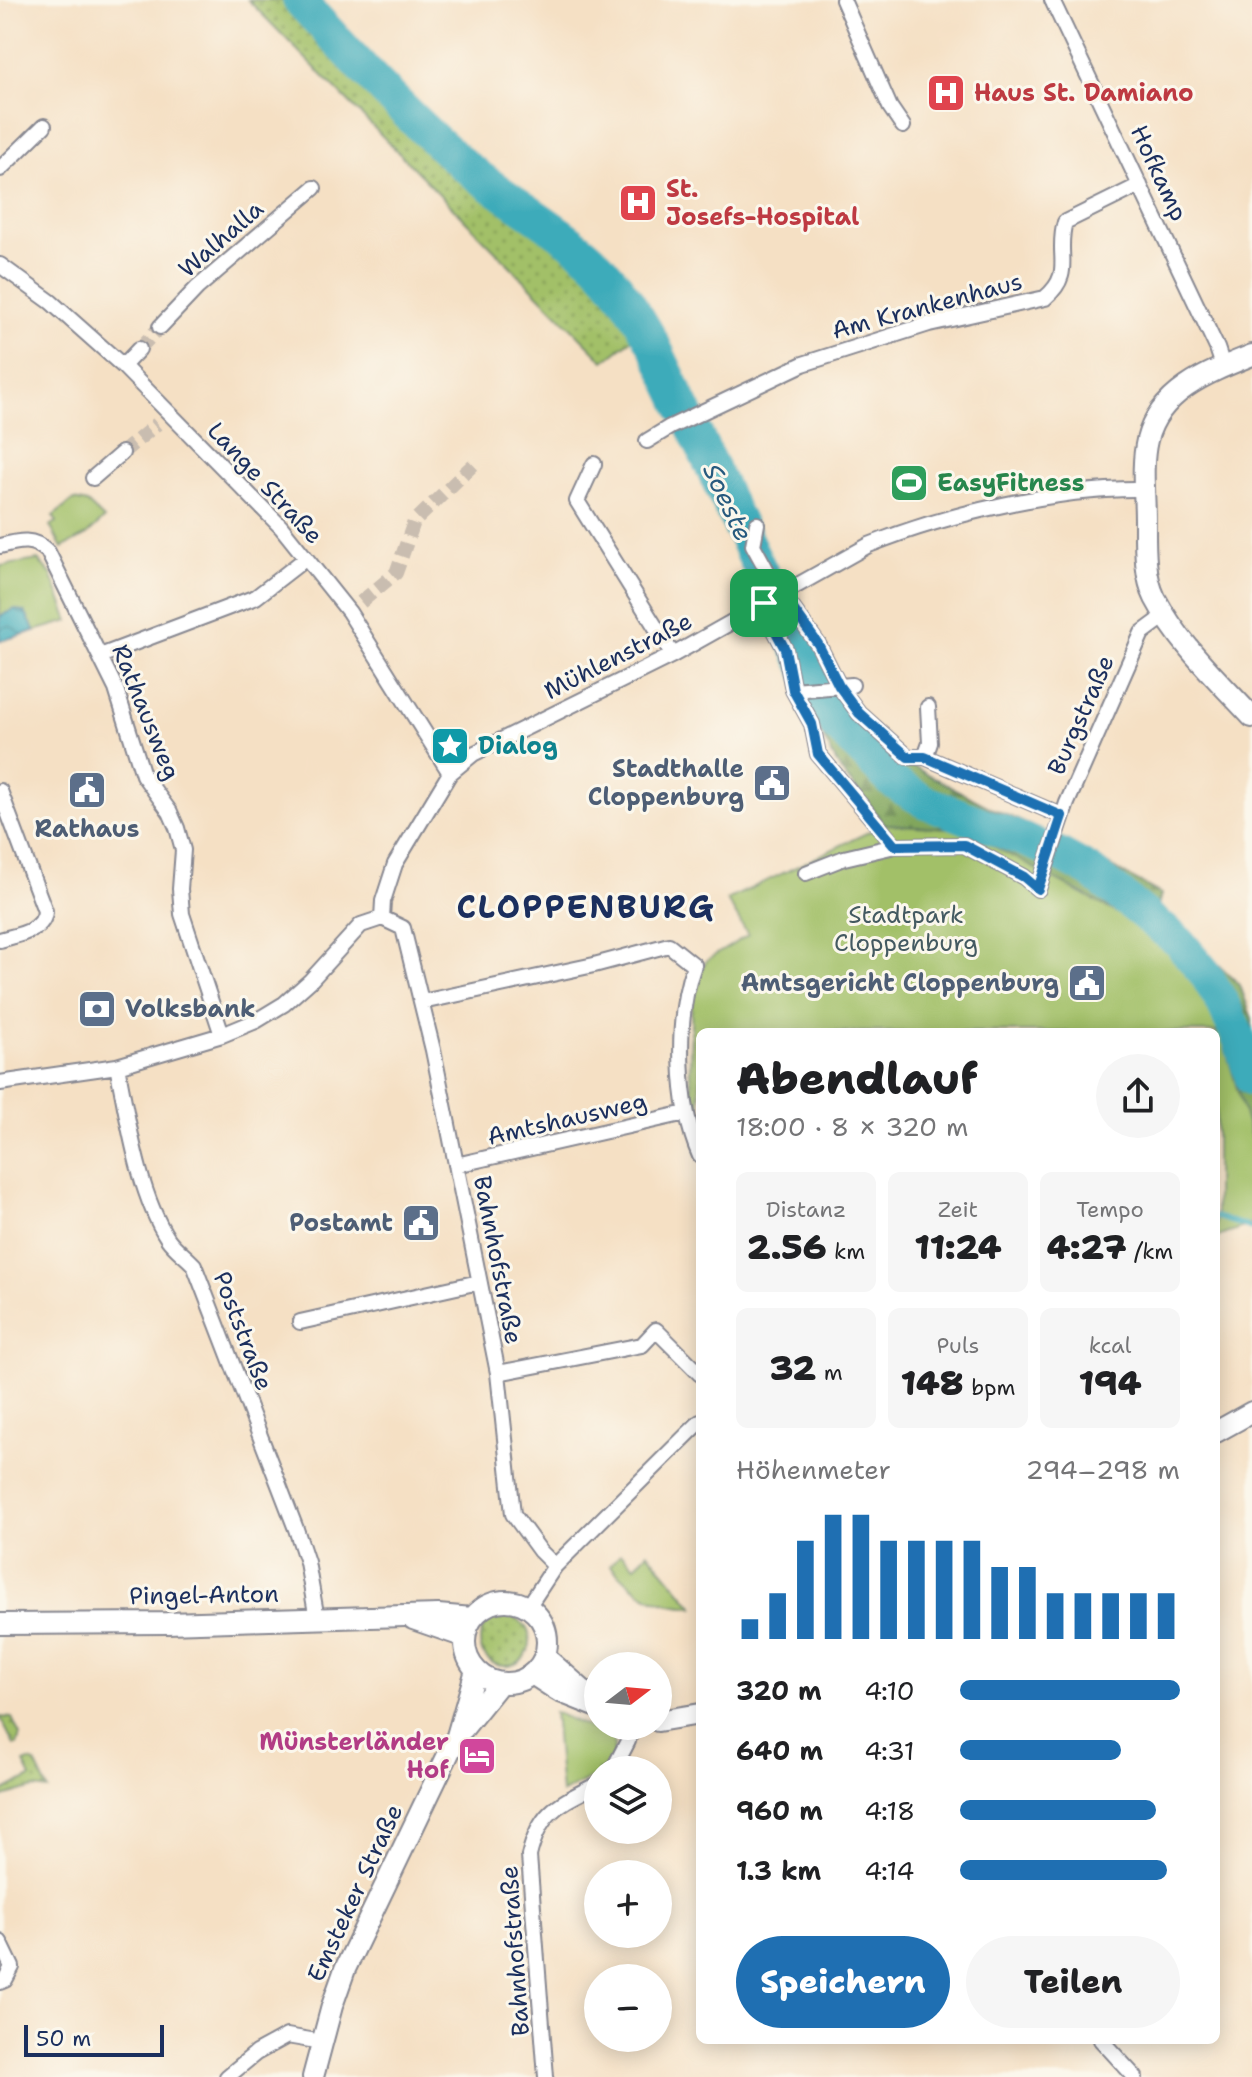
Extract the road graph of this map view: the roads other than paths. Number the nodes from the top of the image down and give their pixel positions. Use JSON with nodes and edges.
{"nodes":[{"id":1,"x":843,"y":0,"type":"edge"},
{"id":2,"x":1052,"y":0,"type":"edge"},
{"id":3,"x":44,"y":126,"type":"dead end"},
{"id":4,"x":903,"y":126,"type":"dead end"},
{"id":5,"x":0,"y":169,"type":"edge"},
{"id":6,"x":1140,"y":185,"type":"junction"},
{"id":7,"x":314,"y":188,"type":"dead end"},
{"id":8,"x":0,"y":265,"type":"edge"},
{"id":9,"x":160,"y":327,"type":"tunnel mouth"},
{"id":10,"x":139,"y":349,"type":"tunnel mouth"},
{"id":11,"x":1252,"y":355,"type":"edge"},
{"id":12,"x":123,"y":366,"type":"junction"},
{"id":13,"x":1223,"y":366,"type":"junction"},
{"id":14,"x":647,"y":441,"type":"dead end"},
{"id":15,"x":122,"y":453,"type":"tunnel mouth"},
{"id":16,"x":594,"y":464,"type":"dead end"},
{"id":17,"x":93,"y":478,"type":"dead end"},
{"id":18,"x":1145,"y":489,"type":"junction"},
{"id":19,"x":757,"y":524,"type":"dead end"},
{"id":20,"x":0,"y":546,"type":"edge"},
{"id":21,"x":305,"y":559,"type":"junction"},
{"id":22,"x":772,"y":599,"type":"junction"},
{"id":23,"x":1165,"y":616,"type":"junction"},
{"id":24,"x":673,"y":655,"type":"junction"},
{"id":25,"x":100,"y":656,"type":"junction"},
{"id":26,"x":839,"y":686,"type":"junction"},
{"id":27,"x":796,"y":691,"type":"junction"},
{"id":28,"x":928,"y":707,"type":"dead end"},
{"id":29,"x":1252,"y":717,"type":"edge"},
{"id":30,"x":925,"y":757,"type":"junction"},
{"id":31,"x":450,"y":773,"type":"junction"},
{"id":32,"x":0,"y":791,"type":"edge"},
{"id":33,"x":1060,"y":823,"type":"junction"},
{"id":34,"x":895,"y":846,"type":"junction"},
{"id":35,"x":806,"y":873,"type":"dead end"},
{"id":36,"x":382,"y":918,"type":"junction"},
{"id":37,"x":0,"y":940,"type":"edge"},
{"id":38,"x":422,"y":1002,"type":"junction"},
{"id":39,"x":222,"y":1035,"type":"junction"},
{"id":40,"x":117,"y":1066,"type":"junction"},
{"id":41,"x":0,"y":1083,"type":"edge"},
{"id":42,"x":686,"y":1113,"type":"junction"},
{"id":43,"x":696,"y":1144,"type":"edge"},
{"id":44,"x":456,"y":1165,"type":"junction"},
{"id":45,"x":479,"y":1282,"type":"junction"},
{"id":46,"x":300,"y":1322,"type":"dead end"},
{"id":47,"x":696,"y":1370,"type":"edge"},
{"id":48,"x":498,"y":1373,"type":"junction"},
{"id":49,"x":1252,"y":1412,"type":"edge"},
{"id":50,"x":696,"y":1426,"type":"edge"},
{"id":51,"x":1220,"y":1430,"type":"edge"},
{"id":52,"x":555,"y":1566,"type":"junction"},
{"id":53,"x":528,"y":1607,"type":"junction"},
{"id":54,"x":317,"y":1619,"type":"junction"},
{"id":55,"x":0,"y":1624,"type":"edge"},
{"id":56,"x":469,"y":1627,"type":"junction"},
{"id":57,"x":545,"y":1657,"type":"junction"},
{"id":58,"x":476,"y":1670,"type":"junction"},
{"id":59,"x":532,"y":1674,"type":"junction"},
{"id":60,"x":500,"y":1683,"type":"junction"},
{"id":61,"x":584,"y":1692,"type":"edge"},
{"id":62,"x":584,"y":1700,"type":"edge"},
{"id":63,"x":696,"y":1715,"type":"edge"},
{"id":64,"x":672,"y":1719,"type":"edge"},
{"id":65,"x":457,"y":1736,"type":"junction"},
{"id":66,"x":584,"y":1792,"type":"edge"},
{"id":67,"x":0,"y":1942,"type":"edge"},
{"id":68,"x":0,"y":1982,"type":"edge"},
{"id":69,"x":322,"y":2042,"type":"junction"},
{"id":70,"x":1105,"y":2044,"type":"edge"},
{"id":71,"x":227,"y":2077,"type":"edge"},
{"id":72,"x":313,"y":2077,"type":"edge"},
{"id":73,"x":546,"y":2077,"type":"edge"},
{"id":74,"x":1135,"y":2077,"type":"edge"}],
"edges":[{"from":1,"to":4,"type":"street"},
{"from":2,"to":6,"type":"street","name":"Hofkamp"},
{"from":3,"to":5,"type":"street"},
{"from":6,"to":13,"type":"street","name":"Hofkamp"},
{"from":6,"to":14,"type":"street","name":"Am Krankenhaus"},
{"from":7,"to":9,"type":"street","name":"Walhalla"},
{"from":8,"to":12,"type":"street","name":"Lange Straße"},
{"from":10,"to":12,"type":"street"},
{"from":11,"to":13,"type":"street"},
{"from":12,"to":21,"type":"street","name":"Lange Straße"},
{"from":13,"to":18,"type":"street"},
{"from":15,"to":17,"type":"street"},
{"from":16,"to":24,"type":"street"},
{"from":18,"to":22,"type":"street","name":"Mühlenstraße"},
{"from":18,"to":23,"type":"street"},
{"from":19,"to":22,"type":"street"},
{"from":20,"to":25,"type":"street","name":"Rathausweg"},
{"from":21,"to":25,"type":"street"},
{"from":21,"to":31,"type":"street","name":"Lange Straße"},
{"from":22,"to":24,"type":"street","name":"Mühlenstraße"},
{"from":22,"to":26,"type":"street"},
{"from":22,"to":27,"type":"street"},
{"from":23,"to":29,"type":"street"},
{"from":23,"to":33,"type":"street","name":"Burgstraße"},
{"from":24,"to":31,"type":"street","name":"Mühlenstraße"},
{"from":25,"to":39,"type":"street","name":"Rathausweg"},
{"from":26,"to":27,"type":"street"},
{"from":26,"to":30,"type":"street"},
{"from":27,"to":34,"type":"street"},
{"from":28,"to":30,"type":"street"},
{"from":30,"to":33,"type":"street"},
{"from":31,"to":36,"type":"street","name":"Mühlenstraße"},
{"from":32,"to":37,"type":"street"},
{"from":33,"to":34,"type":"street","name":"Burgstraße"},
{"from":34,"to":35,"type":"street"},
{"from":36,"to":38,"type":"street","name":"Bahnhofstraße"},
{"from":36,"to":39,"type":"street"},
{"from":38,"to":42,"type":"street"},
{"from":38,"to":44,"type":"street","name":"Bahnhofstraße"},
{"from":39,"to":40,"type":"street"},
{"from":40,"to":41,"type":"street"},
{"from":40,"to":54,"type":"street","name":"Poststraße"},
{"from":42,"to":43,"type":"street"},
{"from":42,"to":44,"type":"street","name":"Amtshausweg"},
{"from":44,"to":45,"type":"street","name":"Bahnhofstraße"},
{"from":45,"to":46,"type":"street"},
{"from":45,"to":48,"type":"street","name":"Bahnhofstraße"},
{"from":47,"to":48,"type":"street"},
{"from":48,"to":52,"type":"street","name":"Bahnhofstraße"},
{"from":49,"to":51,"type":"street"},
{"from":50,"to":52,"type":"street"},
{"from":52,"to":53,"type":"street"},
{"from":53,"to":56,"type":"street"},
{"from":53,"to":57,"type":"street"},
{"from":54,"to":55,"type":"street","name":"Pingel-Anton"},
{"from":54,"to":56,"type":"street","name":"Pingel-Anton"},
{"from":56,"to":58,"type":"street"},
{"from":57,"to":59,"type":"street"},
{"from":57,"to":61,"type":"street"},
{"from":58,"to":60,"type":"street"},
{"from":58,"to":65,"type":"street","name":"Emsteker Straße"},
{"from":59,"to":60,"type":"street"},
{"from":59,"to":62,"type":"street"},
{"from":60,"to":65,"type":"street","name":"Emsteker Straße"},
{"from":63,"to":64,"type":"street"},
{"from":65,"to":69,"type":"street","name":"Emsteker Straße"},
{"from":66,"to":73,"type":"street","name":"Bahnhofstraße"},
{"from":67,"to":68,"type":"street"},
{"from":69,"to":71,"type":"street"},
{"from":69,"to":72,"type":"street","name":"Emsteker Straße"},
{"from":70,"to":74,"type":"street"}]}
